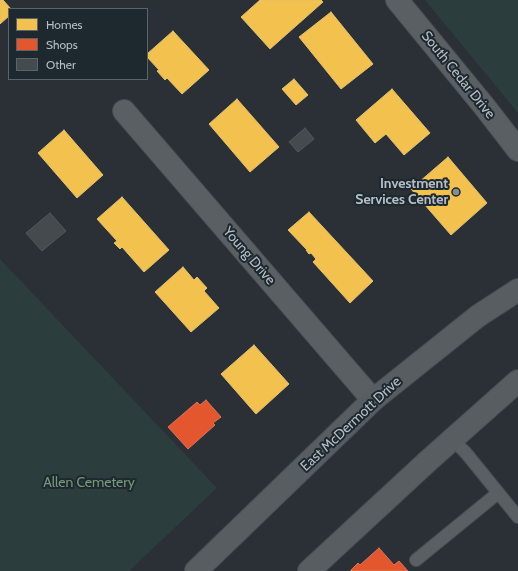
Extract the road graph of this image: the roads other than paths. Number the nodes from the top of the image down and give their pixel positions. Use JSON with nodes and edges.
{"nodes":[{"id":1,"x":397,"y":0,"type":"edge"},
{"id":2,"x":124,"y":110,"type":"dead end"},
{"id":3,"x":518,"y":150,"type":"edge"},
{"id":4,"x":518,"y":290,"type":"edge"},
{"id":5,"x":518,"y":381,"type":"edge"},
{"id":6,"x":373,"y":400,"type":"junction"},
{"id":7,"x":452,"y":440,"type":"junction"},
{"id":8,"x":498,"y":493,"type":"junction"},
{"id":9,"x":518,"y":517,"type":"edge"},
{"id":10,"x":416,"y":560,"type":"dead end"},
{"id":11,"x":196,"y":571,"type":"edge"},
{"id":12,"x":309,"y":571,"type":"edge"}],
"edges":[{"from":1,"to":3,"type":"street","name":"South Cedar Drive"},
{"from":2,"to":6,"type":"street","name":"Young Drive"},
{"from":4,"to":6,"type":"main road","name":"East McDermott Drive"},
{"from":5,"to":7,"type":"main road"},
{"from":6,"to":11,"type":"main road","name":"East McDermott Drive"},
{"from":7,"to":8,"type":"lane"},
{"from":7,"to":12,"type":"main road"},
{"from":8,"to":9,"type":"lane"},
{"from":8,"to":10,"type":"lane"}]}
